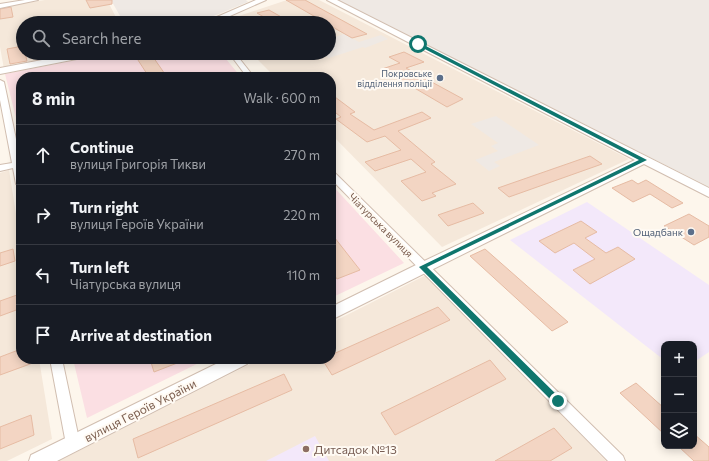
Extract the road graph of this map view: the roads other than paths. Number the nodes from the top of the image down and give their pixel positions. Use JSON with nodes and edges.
{"nodes":[{"id":1,"x":35,"y":0,"type":"edge"},
{"id":2,"x":262,"y":0,"type":"edge"},
{"id":3,"x":331,"y":0,"type":"edge"},
{"id":4,"x":0,"y":6,"type":"edge"},
{"id":5,"x":224,"y":16,"type":"edge"},
{"id":6,"x":56,"y":60,"type":"edge"},
{"id":7,"x":238,"y":60,"type":"edge"},
{"id":8,"x":0,"y":71,"type":"edge"},
{"id":9,"x":247,"y":72,"type":"edge"},
{"id":10,"x":0,"y":84,"type":"edge"},
{"id":11,"x":16,"y":159,"type":"edge"},
{"id":12,"x":644,"y":160,"type":"junction"},
{"id":13,"x":16,"y":164,"type":"edge"},
{"id":14,"x":0,"y":168,"type":"edge"},
{"id":15,"x":336,"y":179,"type":"edge"},
{"id":16,"x":709,"y":193,"type":"edge"},
{"id":17,"x":422,"y":267,"type":"junction"},
{"id":18,"x":336,"y":311,"type":"edge"},
{"id":19,"x":57,"y":364,"type":"edge"},
{"id":20,"x":231,"y":364,"type":"edge"},
{"id":21,"x":73,"y":444,"type":"junction"},
{"id":22,"x":38,"y":461,"type":"edge"},
{"id":23,"x":618,"y":461,"type":"edge"}],
"edges":[{"from":1,"to":4,"type":"street"},
{"from":2,"to":5,"type":"street"},
{"from":3,"to":12,"type":"street"},
{"from":6,"to":8,"type":"street"},
{"from":7,"to":9,"type":"street"},
{"from":10,"to":11,"type":"street"},
{"from":12,"to":16,"type":"street"},
{"from":12,"to":17,"type":"street"},
{"from":13,"to":14,"type":"street"},
{"from":15,"to":17,"type":"street","name":"Чіатурська вулиця"},
{"from":17,"to":18,"type":"street"},
{"from":17,"to":23,"type":"street","name":"Чіатурська вулиця"},
{"from":19,"to":21,"type":"street"},
{"from":20,"to":21,"type":"street","name":"вулиця Героїв України"},
{"from":21,"to":22,"type":"street","name":"вулиця Героїв України"}]}
